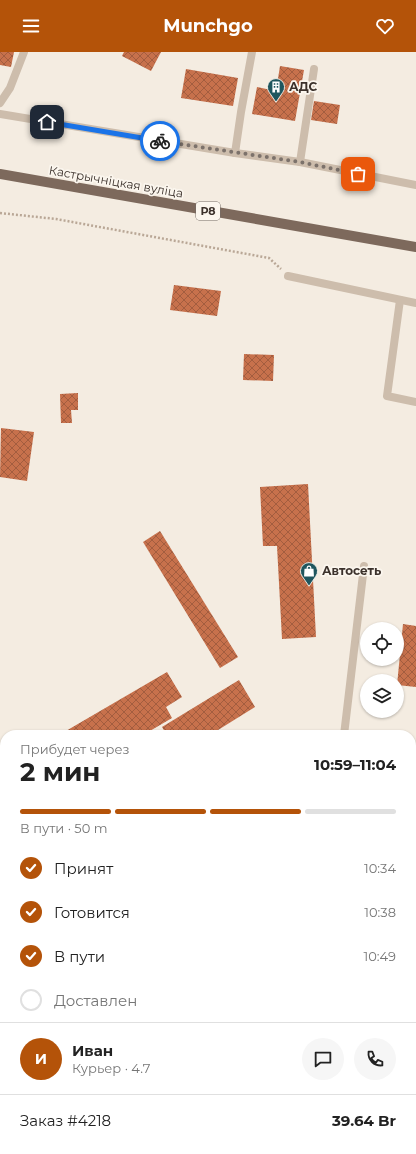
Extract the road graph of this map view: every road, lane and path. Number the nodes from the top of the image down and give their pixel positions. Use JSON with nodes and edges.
{"nodes":[{"id":1,"x":24,"y":52,"type":"edge"},
{"id":2,"x":252,"y":52,"type":"edge"},
{"id":3,"x":314,"y":70,"type":"dead end"},
{"id":4,"x":0,"y":102,"type":"edge"},
{"id":5,"x":0,"y":114,"type":"edge"},
{"id":6,"x":235,"y":153,"type":"junction"},
{"id":7,"x":300,"y":162,"type":"junction"},
{"id":8,"x":0,"y":174,"type":"edge"},
{"id":9,"x":416,"y":185,"type":"edge"},
{"id":10,"x":0,"y":213,"type":"edge"},
{"id":11,"x":416,"y":247,"type":"edge"},
{"id":12,"x":288,"y":276,"type":"joint"},
{"id":13,"x":400,"y":300,"type":"junction"},
{"id":14,"x":416,"y":303,"type":"edge"},
{"id":15,"x":416,"y":402,"type":"edge"},
{"id":16,"x":364,"y":566,"type":"dead end"},
{"id":17,"x":345,"y":730,"type":"edge"}],
"edges":[{"from":1,"to":4,"type":"lane"},
{"from":2,"to":6,"type":"lane"},
{"from":3,"to":7,"type":"lane"},
{"from":5,"to":6,"type":"lane"},
{"from":6,"to":7,"type":"lane"},
{"from":7,"to":9,"type":"lane"},
{"from":8,"to":11,"type":"main road","name":"Кастрычніцкая вуліца","number":"Р8"},
{"from":10,"to":12,"type":"path"},
{"from":12,"to":13,"type":"lane"},
{"from":13,"to":14,"type":"lane"},
{"from":13,"to":15,"type":"lane"},
{"from":16,"to":17,"type":"lane"}]}
